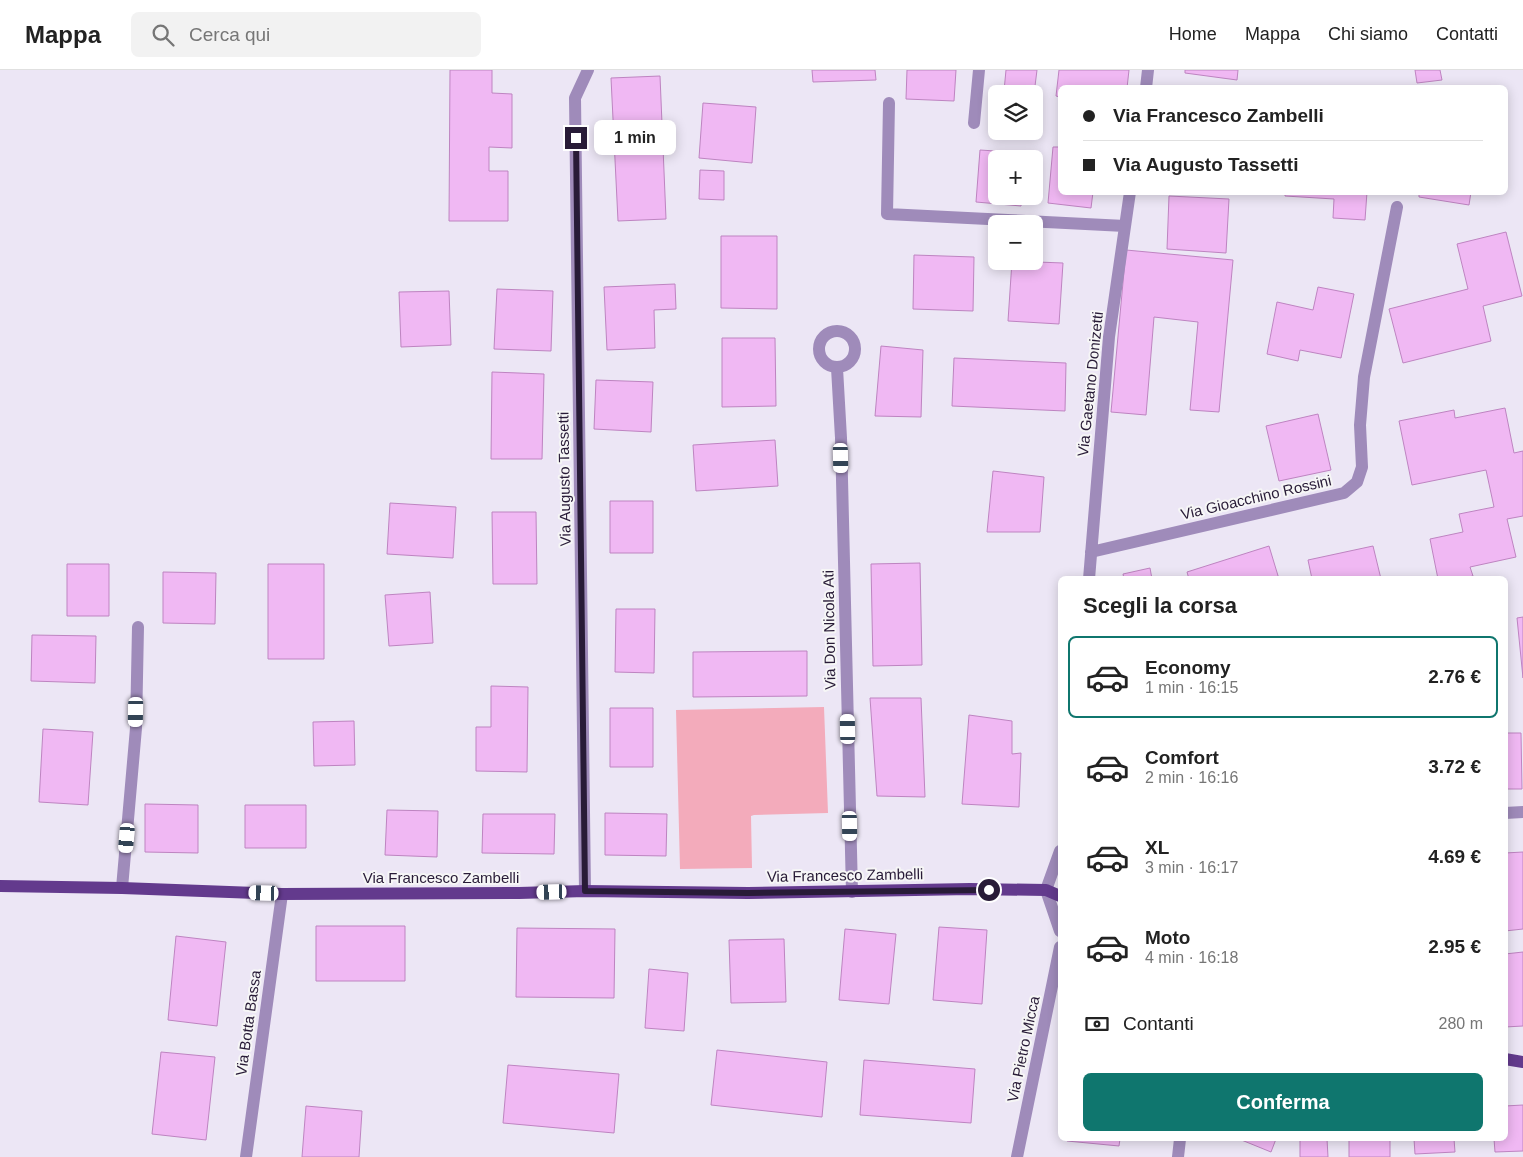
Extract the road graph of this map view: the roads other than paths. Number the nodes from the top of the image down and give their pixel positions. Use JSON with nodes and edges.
{"nodes":[{"id":1,"x":588,"y":70,"type":"edge"},
{"id":2,"x":979,"y":70,"type":"edge"},
{"id":3,"x":1148,"y":70,"type":"edge"},
{"id":4,"x":1146,"y":85,"type":"edge"},
{"id":5,"x":889,"y":103,"type":"dead end"},
{"id":6,"x":974,"y":123,"type":"dead end"},
{"id":7,"x":1130,"y":195,"type":"edge"},
{"id":8,"x":1397,"y":207,"type":"dead end"},
{"id":9,"x":1126,"y":226,"type":"junction"},
{"id":10,"x":837,"y":368,"type":"dead end"},
{"id":11,"x":1091,"y":552,"type":"junction"},
{"id":12,"x":1089,"y":576,"type":"edge"},
{"id":13,"x":138,"y":627,"type":"dead end"},
{"id":14,"x":1508,"y":812,"type":"edge"},
{"id":15,"x":1523,"y":812,"type":"edge"},
{"id":16,"x":1058,"y":857,"type":"edge"},
{"id":17,"x":0,"y":886,"type":"edge"},
{"id":18,"x":122,"y":888,"type":"junction"},
{"id":19,"x":1046,"y":890,"type":"junction"},
{"id":20,"x":585,"y":891,"type":"junction"},
{"id":21,"x":852,"y":892,"type":"junction"},
{"id":22,"x":282,"y":894,"type":"junction"},
{"id":23,"x":1058,"y":895,"type":"edge"},
{"id":24,"x":1058,"y":926,"type":"edge"},
{"id":25,"x":1058,"y":957,"type":"edge"},
{"id":26,"x":1508,"y":1060,"type":"edge"},
{"id":27,"x":1523,"y":1062,"type":"edge"},
{"id":28,"x":1180,"y":1141,"type":"edge"},
{"id":29,"x":246,"y":1157,"type":"edge"},
{"id":30,"x":1017,"y":1157,"type":"edge"},
{"id":31,"x":1178,"y":1157,"type":"edge"}],
"edges":[{"from":1,"to":20,"type":"street","name":"Via Augusto Tassetti"},
{"from":2,"to":6,"type":"street"},
{"from":3,"to":4,"type":"street"},
{"from":5,"to":9,"type":"street"},
{"from":7,"to":9,"type":"street","name":"Via Gaetano Donizetti"},
{"from":8,"to":11,"type":"street","name":"Via Gioacchino Rossini"},
{"from":9,"to":11,"type":"street","name":"Via Gaetano Donizetti"},
{"from":10,"to":21,"type":"street","name":"Via Don Nicola Ati"},
{"from":11,"to":12,"type":"street","name":"Via Gaetano Donizetti"},
{"from":13,"to":18,"type":"street"},
{"from":14,"to":15,"type":"street"},
{"from":16,"to":19,"type":"street"},
{"from":17,"to":18,"type":"main road","name":"Via Francesco Zambelli"},
{"from":18,"to":22,"type":"main road","name":"Via Francesco Zambelli"},
{"from":19,"to":21,"type":"main road","name":"Via Francesco Zambelli"},
{"from":19,"to":23,"type":"main road","name":"Via Francesco Zambelli"},
{"from":19,"to":24,"type":"street"},
{"from":20,"to":21,"type":"main road","name":"Via Francesco Zambelli"},
{"from":20,"to":22,"type":"main road","name":"Via Francesco Zambelli"},
{"from":22,"to":29,"type":"street","name":"Via Botta Bassa"},
{"from":25,"to":30,"type":"street","name":"Via Pietro Micca"},
{"from":26,"to":27,"type":"main road"},
{"from":28,"to":31,"type":"street"}]}
